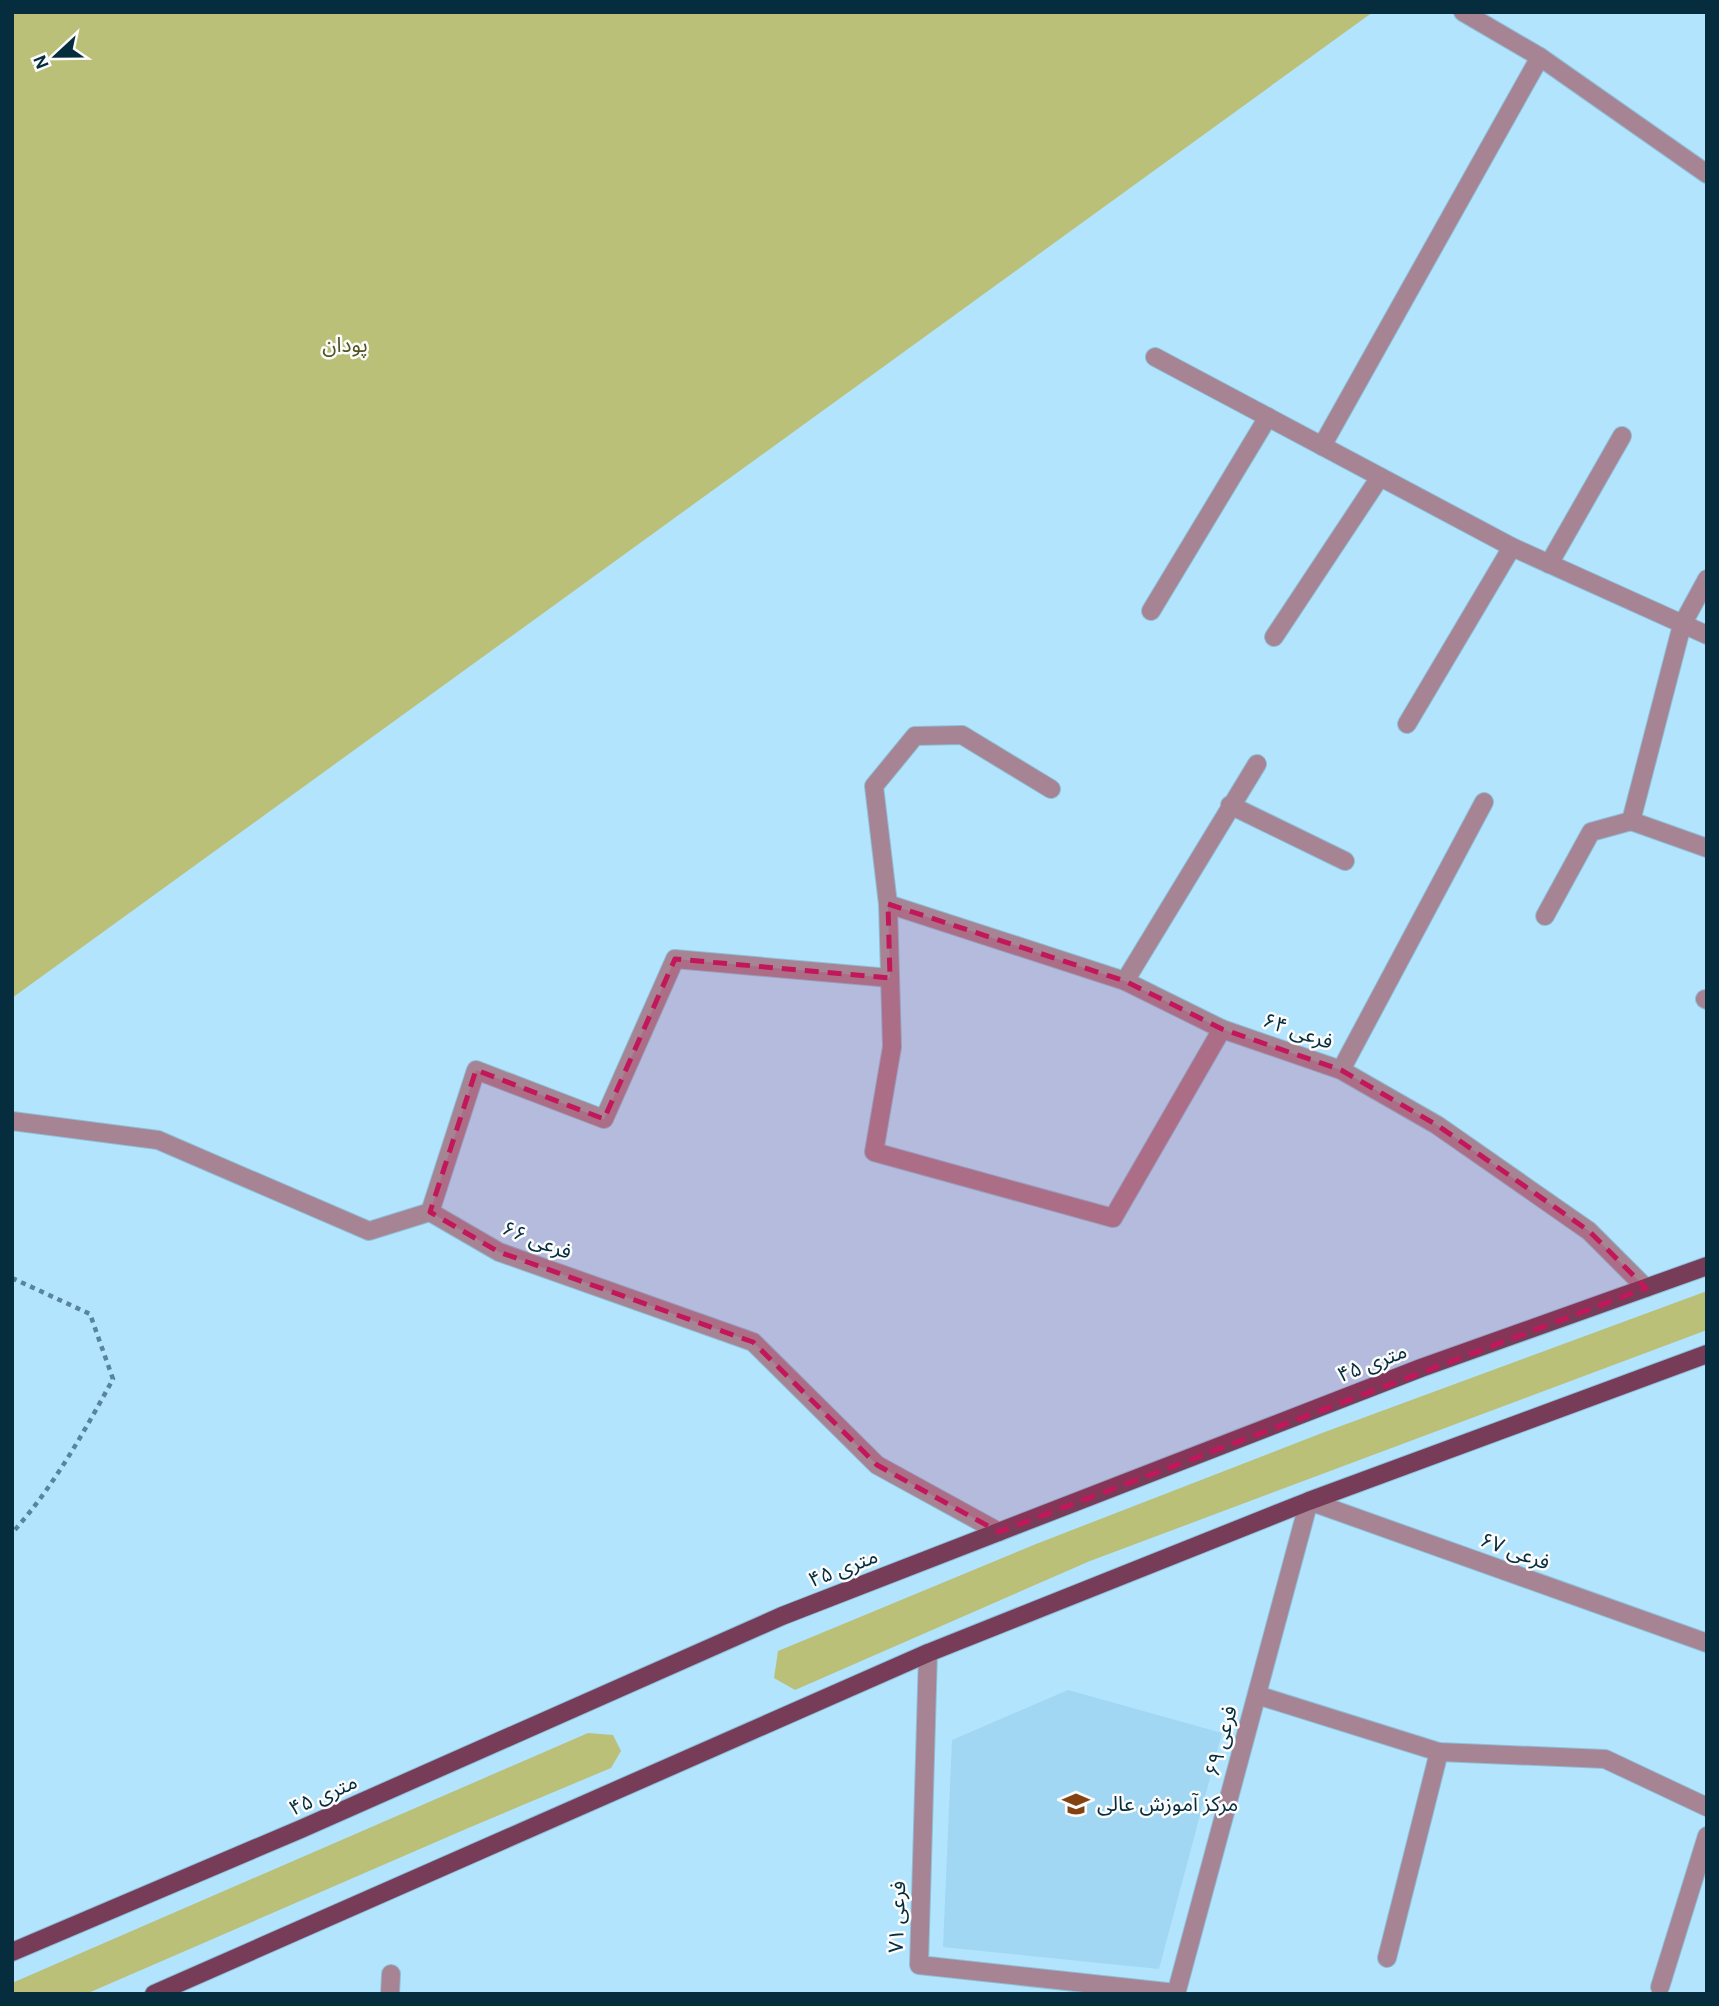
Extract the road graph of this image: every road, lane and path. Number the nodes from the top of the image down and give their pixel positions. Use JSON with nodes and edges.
{"nodes":[{"id":1,"x":1463,"y":12,"type":"edge"},
{"id":2,"x":1541,"y":57,"type":"junction"},
{"id":3,"x":1707,"y":174,"type":"edge"},
{"id":4,"x":1155,"y":357,"type":"dead end"},
{"id":5,"x":1268,"y":417,"type":"junction"},
{"id":6,"x":1622,"y":436,"type":"dead end"},
{"id":7,"x":1322,"y":446,"type":"junction"},
{"id":8,"x":1380,"y":477,"type":"junction"},
{"id":9,"x":1512,"y":547,"type":"junction"},
{"id":10,"x":1549,"y":564,"type":"junction"},
{"id":11,"x":1707,"y":579,"type":"edge"},
{"id":12,"x":1151,"y":611,"type":"dead end"},
{"id":13,"x":1682,"y":625,"type":"junction"},
{"id":14,"x":1707,"y":635,"type":"edge"},
{"id":15,"x":1274,"y":636,"type":"dead end"},
{"id":16,"x":1407,"y":724,"type":"dead end"},
{"id":17,"x":1257,"y":764,"type":"dead end"},
{"id":18,"x":1051,"y":789,"type":"dead end"},
{"id":19,"x":1484,"y":802,"type":"dead end"},
{"id":20,"x":1230,"y":805,"type":"junction"},
{"id":21,"x":1631,"y":821,"type":"junction"},
{"id":22,"x":1707,"y":848,"type":"edge"},
{"id":23,"x":1345,"y":861,"type":"dead end"},
{"id":24,"x":888,"y":904,"type":"junction"},
{"id":25,"x":1545,"y":916,"type":"dead end"},
{"id":26,"x":890,"y":978,"type":"junction"},
{"id":27,"x":1125,"y":981,"type":"junction"},
{"id":28,"x":1222,"y":1029,"type":"junction"},
{"id":29,"x":1341,"y":1070,"type":"junction"},
{"id":30,"x":12,"y":1121,"type":"edge"},
{"id":31,"x":430,"y":1212,"type":"junction"},
{"id":32,"x":1707,"y":1266,"type":"edge"},
{"id":33,"x":12,"y":1278,"type":"edge"},
{"id":34,"x":1646,"y":1287,"type":"junction"},
{"id":35,"x":1707,"y":1354,"type":"edge"},
{"id":36,"x":1309,"y":1501,"type":"junction"},
{"id":37,"x":999,"y":1532,"type":"junction"},
{"id":38,"x":12,"y":1533,"type":"edge"},
{"id":39,"x":1707,"y":1643,"type":"edge"},
{"id":40,"x":928,"y":1653,"type":"junction"},
{"id":41,"x":1257,"y":1695,"type":"junction"},
{"id":42,"x":1439,"y":1752,"type":"junction"},
{"id":43,"x":1707,"y":1807,"type":"edge"},
{"id":44,"x":1707,"y":1836,"type":"edge"},
{"id":45,"x":15,"y":1948,"type":"edge"},
{"id":46,"x":1387,"y":1958,"type":"dead end"},
{"id":47,"x":391,"y":1974,"type":"dead end"},
{"id":48,"x":1660,"y":1987,"type":"dead end"},
{"id":49,"x":155,"y":1994,"type":"edge"},
{"id":50,"x":390,"y":1994,"type":"edge"},
{"id":51,"x":1176,"y":1994,"type":"edge"}],
"edges":[{"from":1,"to":2,"type":"street"},
{"from":2,"to":3,"type":"street"},
{"from":2,"to":7,"type":"street"},
{"from":4,"to":5,"type":"street"},
{"from":5,"to":7,"type":"street"},
{"from":5,"to":12,"type":"street"},
{"from":6,"to":10,"type":"street"},
{"from":7,"to":8,"type":"street"},
{"from":8,"to":9,"type":"street"},
{"from":8,"to":15,"type":"street"},
{"from":9,"to":10,"type":"street"},
{"from":9,"to":16,"type":"street"},
{"from":10,"to":13,"type":"street"},
{"from":11,"to":13,"type":"street"},
{"from":13,"to":14,"type":"street"},
{"from":13,"to":21,"type":"street"},
{"from":17,"to":20,"type":"street"},
{"from":18,"to":24,"type":"street"},
{"from":19,"to":29,"type":"street"},
{"from":20,"to":23,"type":"street"},
{"from":20,"to":27,"type":"street"},
{"from":21,"to":22,"type":"street"},
{"from":21,"to":25,"type":"street"},
{"from":24,"to":26,"type":"street"},
{"from":24,"to":27,"type":"street","name":"فرعی ۶۴"},
{"from":26,"to":28,"type":"street"},
{"from":26,"to":31,"type":"street"},
{"from":27,"to":28,"type":"street","name":"فرعی ۶۴"},
{"from":28,"to":29,"type":"street","name":"فرعی ۶۴"},
{"from":29,"to":34,"type":"street","name":"فرعی ۶۴"},
{"from":30,"to":31,"type":"street"},
{"from":31,"to":37,"type":"street","name":"فرعی ۶۶"},
{"from":32,"to":34,"type":"main road","name":"۴۵ متری"},
{"from":33,"to":38,"type":"path"},
{"from":34,"to":37,"type":"main road","name":"۴۵ متری"},
{"from":35,"to":36,"type":"main road"},
{"from":36,"to":39,"type":"street","name":"فرعی ۶۷"},
{"from":36,"to":40,"type":"main road"},
{"from":36,"to":41,"type":"street","name":"فرعی ۶۹"},
{"from":37,"to":45,"type":"main road","name":"۴۵ متری"},
{"from":40,"to":49,"type":"main road"},
{"from":40,"to":51,"type":"street","name":"فرعی ۷۱"},
{"from":41,"to":42,"type":"street"},
{"from":41,"to":51,"type":"street","name":"فرعی ۶۹"},
{"from":42,"to":43,"type":"street"},
{"from":42,"to":46,"type":"street"},
{"from":44,"to":48,"type":"street"},
{"from":47,"to":50,"type":"street"}]}
